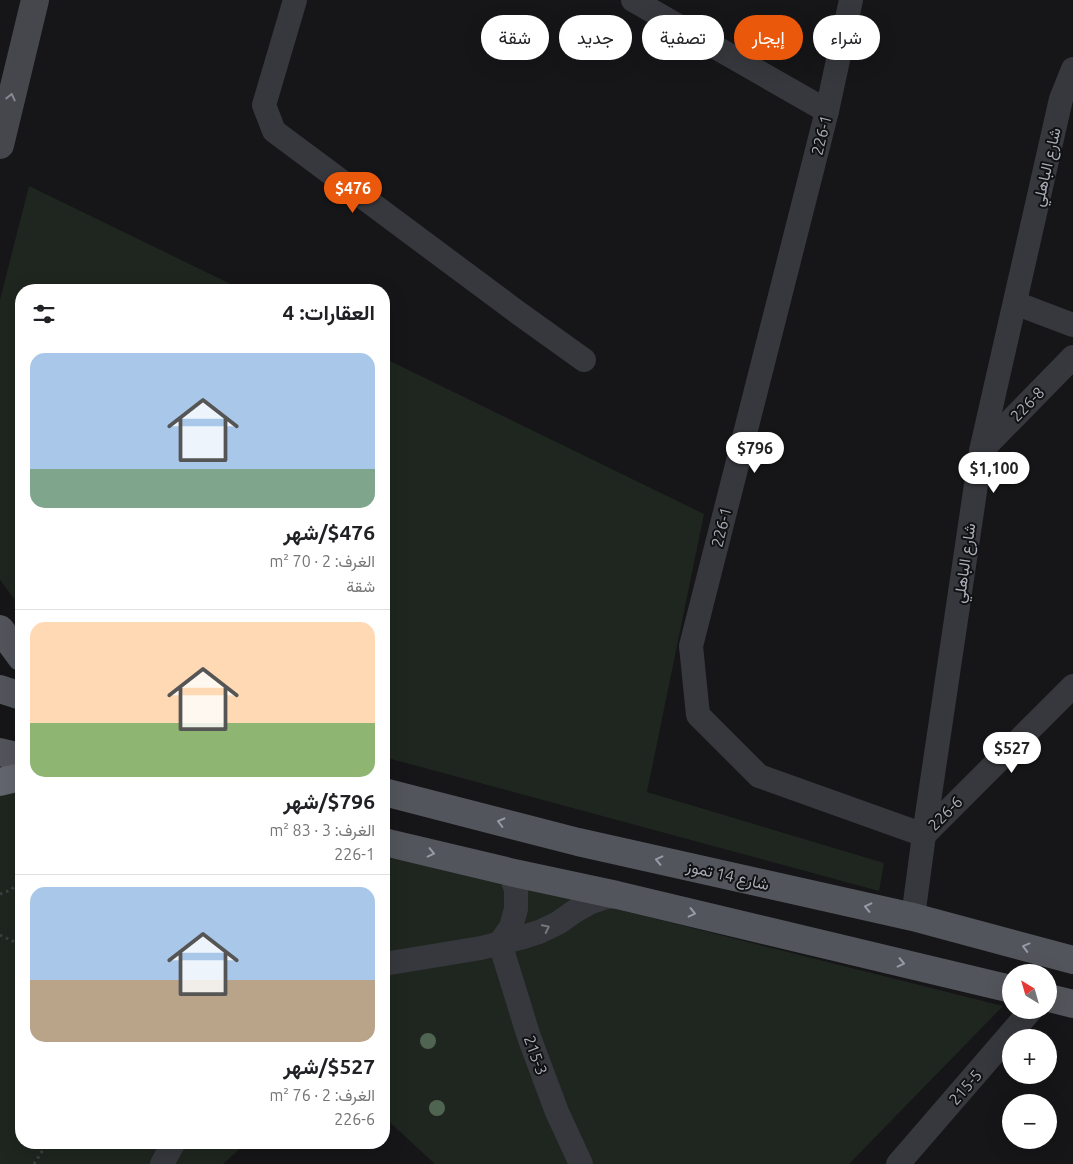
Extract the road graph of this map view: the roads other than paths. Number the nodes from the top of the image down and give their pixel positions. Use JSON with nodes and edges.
{"nodes":[{"id":1,"x":35,"y":0,"type":"edge"},
{"id":2,"x":295,"y":0,"type":"edge"},
{"id":3,"x":633,"y":0,"type":"edge"},
{"id":4,"x":851,"y":0,"type":"edge"},
{"id":5,"x":1073,"y":69,"type":"edge"},
{"id":6,"x":827,"y":111,"type":"junction"},
{"id":7,"x":0,"y":145,"type":"edge"},
{"id":8,"x":1014,"y":303,"type":"junction"},
{"id":9,"x":1073,"y":325,"type":"edge"},
{"id":10,"x":1073,"y":356,"type":"edge"},
{"id":11,"x":584,"y":360,"type":"dead end"},
{"id":12,"x":981,"y":451,"type":"junction"},
{"id":13,"x":0,"y":629,"type":"edge"},
{"id":14,"x":15,"y":649,"type":"edge"},
{"id":15,"x":1073,"y":686,"type":"edge"},
{"id":16,"x":0,"y":689,"type":"edge"},
{"id":17,"x":15,"y":694,"type":"edge"},
{"id":18,"x":0,"y":752,"type":"edge"},
{"id":19,"x":15,"y":756,"type":"edge"},
{"id":20,"x":15,"y":778,"type":"edge"},
{"id":21,"x":0,"y":782,"type":"edge"},
{"id":22,"x":390,"y":794,"type":"edge"},
{"id":23,"x":924,"y":834,"type":"junction"},
{"id":24,"x":390,"y":843,"type":"edge"},
{"id":25,"x":510,"y":872,"type":"junction"},
{"id":26,"x":617,"y":895,"type":"junction"},
{"id":27,"x":913,"y":917,"type":"junction"},
{"id":28,"x":500,"y":943,"type":"junction"},
{"id":29,"x":1073,"y":960,"type":"edge"},
{"id":30,"x":390,"y":963,"type":"edge"},
{"id":31,"x":1002,"y":987,"type":"edge"},
{"id":32,"x":1058,"y":1000,"type":"edge"},
{"id":33,"x":1073,"y":1004,"type":"edge"},
{"id":34,"x":1023,"y":1019,"type":"edge"},
{"id":35,"x":170,"y":1149,"type":"edge"},
{"id":36,"x":162,"y":1164,"type":"edge"},
{"id":37,"x":581,"y":1164,"type":"edge"},
{"id":38,"x":898,"y":1164,"type":"edge"}],
"edges":[{"from":7,"to":1,"type":"main road","one_way":true},
{"from":2,"to":11,"type":"street"},
{"from":3,"to":6,"type":"street"},
{"from":4,"to":6,"type":"street","name":"226-1"},
{"from":5,"to":8,"type":"street","name":"شارع الباهلي"},
{"from":6,"to":23,"type":"street","name":"226-1"},
{"from":8,"to":9,"type":"street"},
{"from":8,"to":12,"type":"street","name":"شارع الباهلي"},
{"from":10,"to":12,"type":"street","name":"226-8"},
{"from":12,"to":23,"type":"street","name":"شارع الباهلي"},
{"from":13,"to":14,"type":"main road"},
{"from":15,"to":23,"type":"street","name":"226-6"},
{"from":16,"to":17,"type":"main road"},
{"from":18,"to":19,"type":"main road"},
{"from":20,"to":21,"type":"highway"},
{"from":27,"to":22,"type":"main road","name":"شارع 14 تموز","one_way":true},
{"from":23,"to":27,"type":"street","name":"شارع الباهلي"},
{"from":24,"to":25,"type":"main road","one_way":true},
{"from":25,"to":26,"type":"main road"},
{"from":25,"to":28,"type":"street"},
{"from":28,"to":26,"type":"street","one_way":true},
{"from":26,"to":31,"type":"main road","one_way":true},
{"from":29,"to":27,"type":"main road","name":"شارع 14 تموز","one_way":true},
{"from":28,"to":30,"type":"street"},
{"from":28,"to":37,"type":"street","name":"215-3"},
{"from":32,"to":33,"type":"main road"},
{"from":34,"to":38,"type":"street","name":"215-5"},
{"from":35,"to":36,"type":"street"}]}
